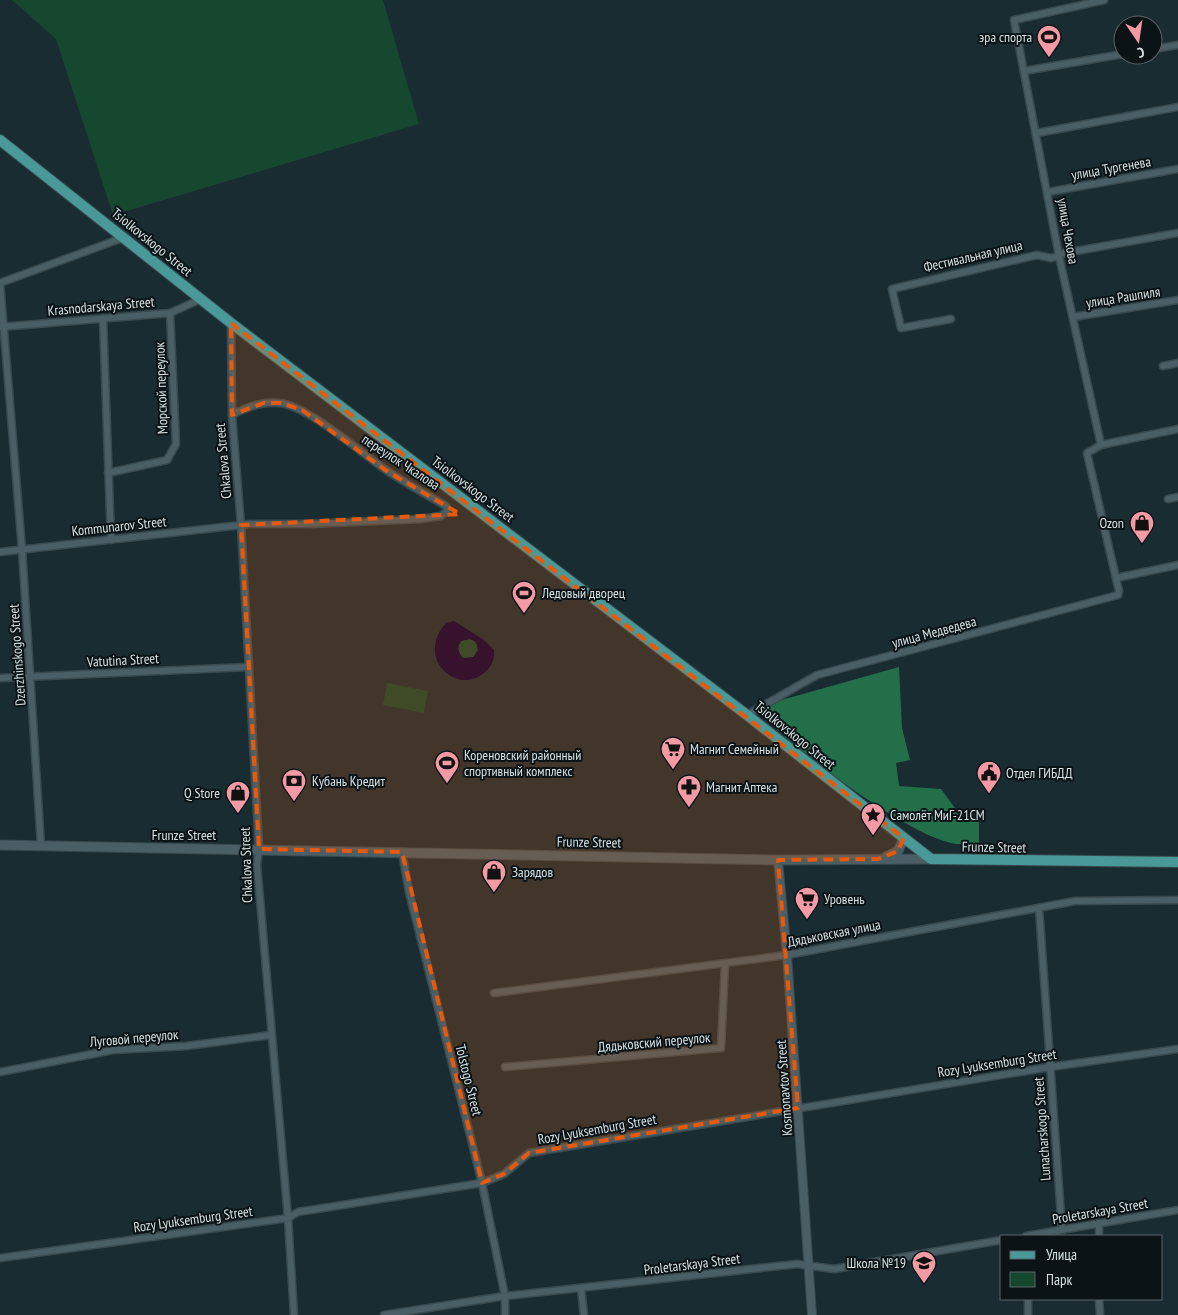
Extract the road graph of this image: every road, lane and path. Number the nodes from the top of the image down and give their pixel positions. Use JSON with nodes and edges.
{"nodes":[{"id":1,"x":1104,"y":0,"type":"edge"},
{"id":2,"x":1178,"y":45,"type":"edge"},
{"id":3,"x":1163,"y":47,"type":"edge"},
{"id":4,"x":1113,"y":56,"type":"edge"},
{"id":5,"x":1024,"y":72,"type":"junction"},
{"id":6,"x":1178,"y":107,"type":"edge"},
{"id":7,"x":1036,"y":133,"type":"junction"},
{"id":8,"x":0,"y":140,"type":"edge"},
{"id":9,"x":1178,"y":169,"type":"edge"},
{"id":10,"x":1048,"y":192,"type":"junction"},
{"id":11,"x":1178,"y":233,"type":"edge"},
{"id":12,"x":125,"y":237,"type":"junction"},
{"id":13,"x":1059,"y":255,"type":"junction"},
{"id":14,"x":0,"y":283,"type":"edge"},
{"id":15,"x":201,"y":299,"type":"junction"},
{"id":16,"x":1178,"y":300,"type":"edge"},
{"id":17,"x":170,"y":313,"type":"junction"},
{"id":18,"x":1073,"y":317,"type":"junction"},
{"id":19,"x":103,"y":318,"type":"junction"},
{"id":20,"x":951,"y":319,"type":"dead end"},
{"id":21,"x":230,"y":323,"type":"junction"},
{"id":22,"x":2,"y":327,"type":"edge"},
{"id":23,"x":1178,"y":363,"type":"edge"},
{"id":24,"x":1163,"y":366,"type":"dead end"},
{"id":25,"x":232,"y":415,"type":"junction"},
{"id":26,"x":1178,"y":429,"type":"edge"},
{"id":27,"x":1100,"y":445,"type":"junction"},
{"id":28,"x":108,"y":473,"type":"junction"},
{"id":29,"x":1178,"y":497,"type":"edge"},
{"id":30,"x":1168,"y":500,"type":"dead end"},
{"id":31,"x":241,"y":525,"type":"junction"},
{"id":32,"x":111,"y":540,"type":"junction"},
{"id":33,"x":22,"y":549,"type":"junction"},
{"id":34,"x":0,"y":552,"type":"edge"},
{"id":35,"x":1178,"y":565,"type":"edge"},
{"id":36,"x":1116,"y":578,"type":"junction"},
{"id":37,"x":248,"y":667,"type":"junction"},
{"id":38,"x":32,"y":677,"type":"junction"},
{"id":39,"x":0,"y":678,"type":"edge"},
{"id":40,"x":747,"y":714,"type":"junction"},
{"id":41,"x":904,"y":838,"type":"junction"},
{"id":42,"x":0,"y":845,"type":"edge"},
{"id":43,"x":41,"y":846,"type":"junction"},
{"id":44,"x":259,"y":849,"type":"junction"},
{"id":45,"x":402,"y":852,"type":"junction"},
{"id":46,"x":878,"y":859,"type":"junction"},
{"id":47,"x":931,"y":859,"type":"junction"},
{"id":48,"x":778,"y":860,"type":"junction"},
{"id":49,"x":1178,"y":862,"type":"edge"},
{"id":50,"x":1178,"y":900,"type":"edge"},
{"id":51,"x":1039,"y":908,"type":"junction"},
{"id":52,"x":787,"y":955,"type":"junction"},
{"id":53,"x":725,"y":964,"type":"junction"},
{"id":54,"x":494,"y":993,"type":"dead end"},
{"id":55,"x":271,"y":1035,"type":"junction"},
{"id":56,"x":1178,"y":1049,"type":"edge"},
{"id":57,"x":505,"y":1067,"type":"dead end"},
{"id":58,"x":1050,"y":1067,"type":"junction"},
{"id":59,"x":0,"y":1072,"type":"edge"},
{"id":60,"x":798,"y":1108,"type":"junction"},
{"id":61,"x":482,"y":1183,"type":"junction"},
{"id":62,"x":1178,"y":1210,"type":"edge"},
{"id":63,"x":288,"y":1218,"type":"junction"},
{"id":64,"x":1099,"y":1223,"type":"junction"},
{"id":65,"x":1062,"y":1230,"type":"junction"},
{"id":66,"x":1034,"y":1235,"type":"edge"},
{"id":67,"x":1099,"y":1235,"type":"edge"},
{"id":68,"x":1000,"y":1240,"type":"edge"},
{"id":69,"x":0,"y":1258,"type":"edge"},
{"id":70,"x":810,"y":1267,"type":"junction"},
{"id":71,"x":581,"y":1289,"type":"junction"},
{"id":72,"x":505,"y":1296,"type":"junction"},
{"id":73,"x":1028,"y":1300,"type":"edge"},
{"id":74,"x":1100,"y":1300,"type":"edge"},
{"id":75,"x":294,"y":1315,"type":"edge"},
{"id":76,"x":384,"y":1315,"type":"edge"},
{"id":77,"x":505,"y":1315,"type":"edge"},
{"id":78,"x":584,"y":1315,"type":"edge"},
{"id":79,"x":812,"y":1315,"type":"edge"},
{"id":80,"x":1028,"y":1315,"type":"edge"},
{"id":81,"x":1100,"y":1315,"type":"edge"}],
"edges":[{"from":1,"to":5,"type":"street","name":"улица Чехова"},
{"from":2,"to":3,"type":"street"},
{"from":4,"to":5,"type":"street"},
{"from":5,"to":7,"type":"street","name":"улица Чехова"},
{"from":6,"to":7,"type":"street"},
{"from":7,"to":10,"type":"street","name":"улица Чехова"},
{"from":8,"to":12,"type":"main road","name":"Tsiolkovskogo Street"},
{"from":9,"to":10,"type":"street","name":"улица Тургенева"},
{"from":10,"to":13,"type":"street","name":"улица Чехова"},
{"from":11,"to":13,"type":"street","name":"Фестивальная улица"},
{"from":12,"to":14,"type":"street"},
{"from":12,"to":15,"type":"main road","name":"Tsiolkovskogo Street"},
{"from":13,"to":18,"type":"street","name":"улица Чехова"},
{"from":13,"to":20,"type":"street","name":"Фестивальная улица"},
{"from":14,"to":22,"type":"street","name":"Dzerzhinskogo Street"},
{"from":15,"to":17,"type":"street","name":"Krasnodarskaya Street"},
{"from":15,"to":21,"type":"main road","name":"Tsiolkovskogo Street"},
{"from":16,"to":18,"type":"street","name":"улица Рашпиля"},
{"from":17,"to":19,"type":"street","name":"Krasnodarskaya Street"},
{"from":17,"to":28,"type":"street","name":"Морской переулок"},
{"from":18,"to":27,"type":"street","name":"улица Чехова"},
{"from":19,"to":22,"type":"street","name":"Krasnodarskaya Street"},
{"from":19,"to":28,"type":"street"},
{"from":21,"to":25,"type":"street","name":"Chkalova Street"},
{"from":21,"to":40,"type":"main road","name":"Tsiolkovskogo Street"},
{"from":22,"to":33,"type":"street","name":"Dzerzhinskogo Street"},
{"from":23,"to":24,"type":"street"},
{"from":25,"to":31,"type":"street","name":"Chkalova Street"},
{"from":25,"to":31,"type":"street","name":"переулок Чкалова"},
{"from":26,"to":27,"type":"street"},
{"from":27,"to":36,"type":"street"},
{"from":28,"to":32,"type":"street"},
{"from":29,"to":30,"type":"street"},
{"from":31,"to":32,"type":"street","name":"Kommunarov Street"},
{"from":31,"to":37,"type":"street","name":"Chkalova Street"},
{"from":32,"to":33,"type":"street","name":"Kommunarov Street"},
{"from":33,"to":34,"type":"street","name":"Kommunarov Street"},
{"from":33,"to":38,"type":"street","name":"Dzerzhinskogo Street"},
{"from":35,"to":36,"type":"street"},
{"from":36,"to":40,"type":"street","name":"улица Медведева"},
{"from":37,"to":38,"type":"street","name":"Vatutina Street"},
{"from":37,"to":44,"type":"street","name":"Chkalova Street"},
{"from":38,"to":39,"type":"street","name":"Vatutina Street"},
{"from":38,"to":43,"type":"street","name":"Dzerzhinskogo Street"},
{"from":40,"to":41,"type":"main road","name":"Tsiolkovskogo Street"},
{"from":41,"to":46,"type":"main road"},
{"from":41,"to":47,"type":"main road","name":"Tsiolkovskogo Street"},
{"from":42,"to":43,"type":"main road","name":"Frunze Street"},
{"from":43,"to":44,"type":"main road","name":"Frunze Street"},
{"from":44,"to":45,"type":"main road","name":"Frunze Street"},
{"from":44,"to":55,"type":"street","name":"Chkalova Street"},
{"from":45,"to":48,"type":"main road","name":"Frunze Street"},
{"from":45,"to":61,"type":"street","name":"Tolstogo Street"},
{"from":46,"to":47,"type":"main road","name":"Frunze Street"},
{"from":46,"to":48,"type":"main road","name":"Frunze Street"},
{"from":47,"to":49,"type":"main road","name":"Frunze Street"},
{"from":48,"to":52,"type":"street","name":"Kosmonavtov Street"},
{"from":50,"to":51,"type":"street","name":"Дядьковская улица"},
{"from":51,"to":52,"type":"street","name":"Дядьковская улица"},
{"from":51,"to":58,"type":"street","name":"Lunacharskogo Street"},
{"from":52,"to":53,"type":"street","name":"Дядьковская улица"},
{"from":52,"to":60,"type":"street","name":"Kosmonavtov Street"},
{"from":53,"to":54,"type":"street","name":"Дядьковская улица"},
{"from":53,"to":57,"type":"street","name":"Дядьковский переулок"},
{"from":55,"to":59,"type":"street","name":"Луговой переулок"},
{"from":55,"to":63,"type":"street","name":"Chkalova Street"},
{"from":56,"to":58,"type":"street","name":"Rozy Lyuksemburg Street"},
{"from":58,"to":60,"type":"street","name":"Rozy Lyuksemburg Street"},
{"from":58,"to":65,"type":"street","name":"Lunacharskogo Street"},
{"from":60,"to":61,"type":"street","name":"Rozy Lyuksemburg Street"},
{"from":60,"to":70,"type":"street","name":"Kosmonavtov Street"},
{"from":61,"to":63,"type":"street","name":"Rozy Lyuksemburg Street"},
{"from":61,"to":72,"type":"street","name":"Tolstogo Street"},
{"from":62,"to":64,"type":"street","name":"Proletarskaya Street"},
{"from":63,"to":69,"type":"street","name":"Rozy Lyuksemburg Street"},
{"from":63,"to":75,"type":"street","name":"Chkalova Street"},
{"from":64,"to":65,"type":"street","name":"Proletarskaya Street"},
{"from":64,"to":67,"type":"street"},
{"from":65,"to":66,"type":"street","name":"Proletarskaya Street"},
{"from":68,"to":70,"type":"street","name":"Proletarskaya Street"},
{"from":70,"to":71,"type":"street","name":"Proletarskaya Street"},
{"from":70,"to":79,"type":"street","name":"Kosmonavtov Street"},
{"from":71,"to":72,"type":"street","name":"Proletarskaya Street"},
{"from":71,"to":78,"type":"street"},
{"from":72,"to":76,"type":"street","name":"Proletarskaya Street"},
{"from":72,"to":77,"type":"street","name":"Tolstogo Street"},
{"from":73,"to":80,"type":"street"},
{"from":74,"to":81,"type":"street"}]}
